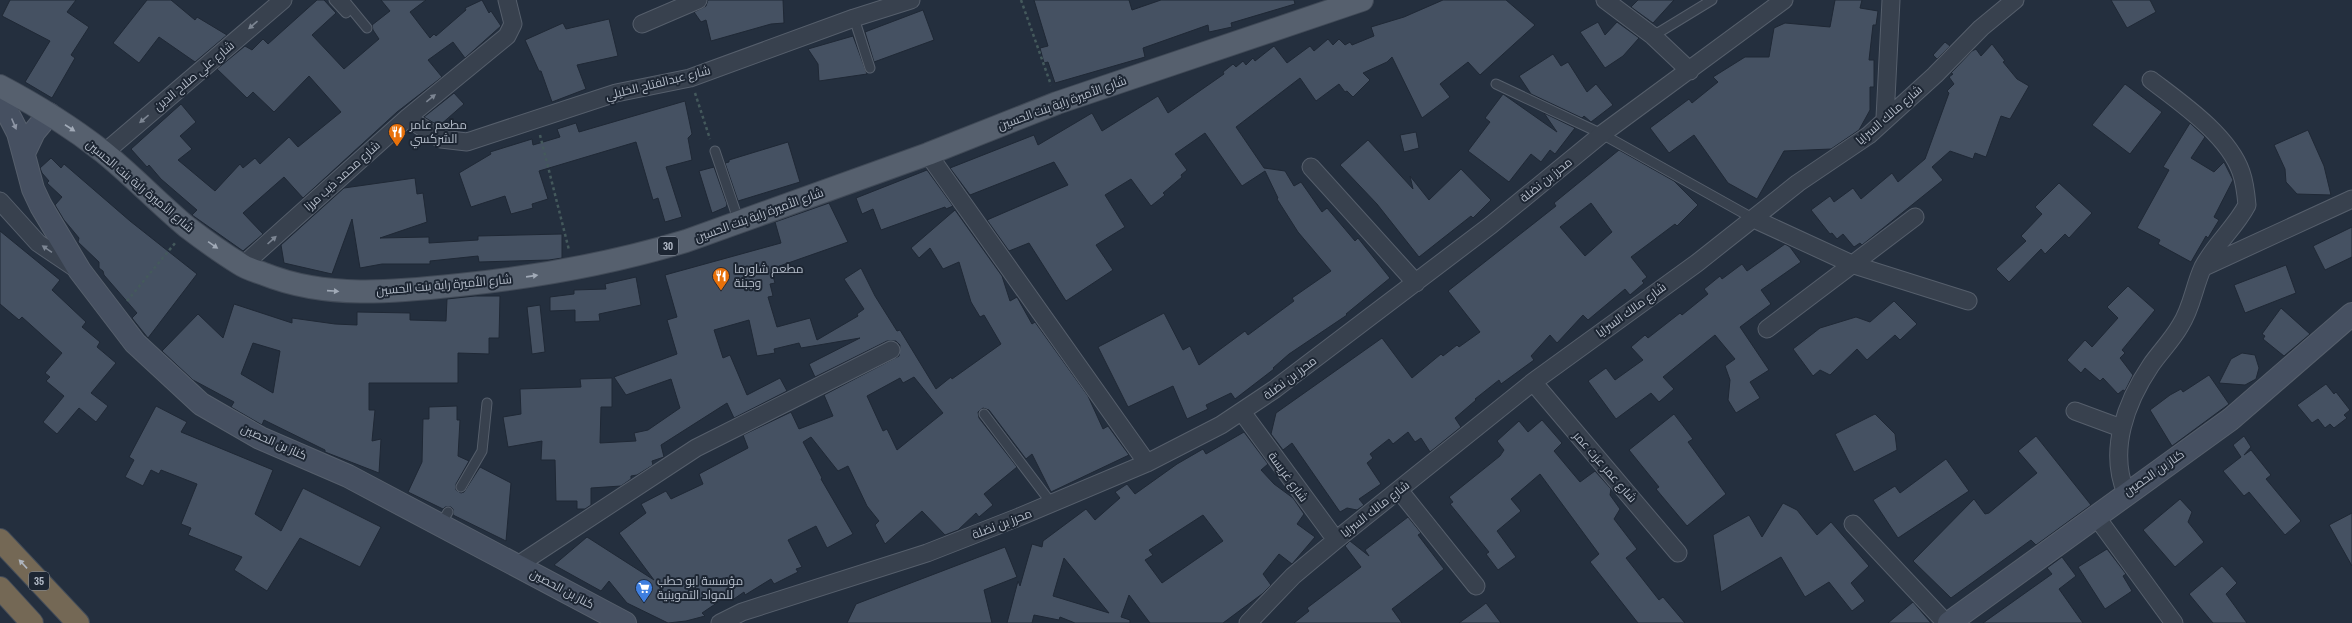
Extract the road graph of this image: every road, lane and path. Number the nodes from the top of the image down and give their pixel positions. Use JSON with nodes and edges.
{"nodes":[{"id":1,"x":283,"y":0,"type":"edge"},
{"id":2,"x":334,"y":0,"type":"edge"},
{"id":3,"x":344,"y":0,"type":"edge"},
{"id":4,"x":507,"y":0,"type":"edge"},
{"id":5,"x":698,"y":0,"type":"edge"},
{"id":6,"x":911,"y":0,"type":"edge"},
{"id":7,"x":1021,"y":0,"type":"edge"},
{"id":8,"x":1362,"y":0,"type":"edge"},
{"id":9,"x":1605,"y":0,"type":"edge"},
{"id":10,"x":1712,"y":0,"type":"edge"},
{"id":11,"x":1784,"y":0,"type":"edge"},
{"id":12,"x":1891,"y":0,"type":"edge"},
{"id":13,"x":2015,"y":0,"type":"edge"},
{"id":14,"x":346,"y":13,"type":"dead end"},
{"id":15,"x":854,"y":18,"type":"junction"},
{"id":16,"x":642,"y":24,"type":"dead end"},
{"id":17,"x":367,"y":28,"type":"dead end"},
{"id":18,"x":1653,"y":36,"type":"junction"},
{"id":19,"x":870,"y":68,"type":"dead end"},
{"id":20,"x":1690,"y":71,"type":"junction"},
{"id":21,"x":690,"y":78,"type":"junction"},
{"id":22,"x":2151,"y":80,"type":"dead end"},
{"id":23,"x":1496,"y":84,"type":"dead end"},
{"id":24,"x":0,"y":86,"type":"edge"},
{"id":25,"x":0,"y":98,"type":"edge"},
{"id":26,"x":1057,"y":103,"type":"junction"},
{"id":27,"x":49,"y":114,"type":"junction"},
{"id":28,"x":407,"y":118,"type":"junction"},
{"id":29,"x":536,"y":118,"type":"junction"},
{"id":30,"x":1886,"y":118,"type":"junction"},
{"id":31,"x":1602,"y":134,"type":"junction"},
{"id":32,"x":714,"y":151,"type":"joint"},
{"id":33,"x":104,"y":152,"type":"junction"},
{"id":34,"x":24,"y":153,"type":"junction"},
{"id":35,"x":928,"y":154,"type":"junction"},
{"id":36,"x":1311,"y":167,"type":"dead end"},
{"id":37,"x":2352,"y":199,"type":"edge"},
{"id":38,"x":0,"y":201,"type":"edge"},
{"id":39,"x":1915,"y":217,"type":"dead end"},
{"id":40,"x":1754,"y":219,"type":"junction"},
{"id":41,"x":739,"y":222,"type":"junction"},
{"id":42,"x":188,"y":228,"type":"junction"},
{"id":43,"x":1854,"y":265,"type":"junction"},
{"id":44,"x":242,"y":266,"type":"junction"},
{"id":45,"x":2204,"y":267,"type":"junction"},
{"id":46,"x":574,"y":270,"type":"junction"},
{"id":47,"x":80,"y":271,"type":"junction"},
{"id":48,"x":1416,"y":283,"type":"junction"},
{"id":49,"x":1968,"y":301,"type":"dead end"},
{"id":50,"x":2352,"y":314,"type":"edge"},
{"id":51,"x":115,"y":317,"type":"junction"},
{"id":52,"x":1767,"y":329,"type":"dead end"},
{"id":53,"x":891,"y":350,"type":"dead end"},
{"id":54,"x":1533,"y":382,"type":"junction"},
{"id":55,"x":487,"y":403,"type":"dead end"},
{"id":56,"x":2075,"y":411,"type":"dead end"},
{"id":57,"x":1242,"y":412,"type":"junction"},
{"id":58,"x":984,"y":414,"type":"dead end"},
{"id":59,"x":2121,"y":428,"type":"junction"},
{"id":60,"x":1147,"y":463,"type":"junction"},
{"id":61,"x":461,"y":487,"type":"dead end"},
{"id":62,"x":1399,"y":490,"type":"junction"},
{"id":63,"x":2126,"y":493,"type":"junction"},
{"id":64,"x":1052,"y":504,"type":"junction"},
{"id":65,"x":2095,"y":515,"type":"junction"},
{"id":66,"x":1853,"y":524,"type":"dead end"},
{"id":67,"x":0,"y":540,"type":"edge"},
{"id":68,"x":1336,"y":540,"type":"junction"},
{"id":69,"x":1678,"y":552,"type":"dead end"},
{"id":70,"x":518,"y":566,"type":"junction"},
{"id":71,"x":1476,"y":586,"type":"dead end"},
{"id":72,"x":0,"y":588,"type":"edge"},
{"id":73,"x":32,"y":623,"type":"edge"},
{"id":74,"x":78,"y":623,"type":"edge"},
{"id":75,"x":625,"y":623,"type":"edge"},
{"id":76,"x":720,"y":623,"type":"edge"},
{"id":77,"x":1248,"y":623,"type":"edge"},
{"id":78,"x":1948,"y":623,"type":"edge"},
{"id":79,"x":2174,"y":623,"type":"edge"}],
"edges":[{"from":1,"to":33,"type":"street","name":"شارع علي صلاح الدين","one_way":true},
{"from":2,"to":14,"type":"lane"},
{"from":3,"to":17,"type":"lane"},
{"from":28,"to":4,"type":"street","name":"شارع محمد ذيب مرزا","one_way":true},
{"from":5,"to":16,"type":"street"},
{"from":6,"to":15,"type":"street","name":"شارع عبدالفتاح الخليلي"},
{"from":7,"to":26,"type":"path"},
{"from":8,"to":26,"type":"main road","name":"شارع الأميرة راية بنت الحسين","number":"30"},
{"from":9,"to":18,"type":"street"},
{"from":10,"to":18,"type":"lane"},
{"from":11,"to":20,"type":"street","name":"محرز بن نضلة"},
{"from":12,"to":30,"type":"street"},
{"from":13,"to":30,"type":"street","name":"شارع مالك السرايا"},
{"from":15,"to":19,"type":"lane"},
{"from":15,"to":21,"type":"street","name":"شارع عبدالفتاح الخليلي"},
{"from":18,"to":20,"type":"street"},
{"from":20,"to":31,"type":"street","name":"محرز بن نضلة"},
{"from":21,"to":29,"type":"street","name":"شارع عبدالفتاح الخليلي"},
{"from":21,"to":32,"type":"path"},
{"from":22,"to":45,"type":"street"},
{"from":23,"to":31,"type":"lane"},
{"from":24,"to":27,"type":"main road","name":"شارع الأميرة راية بنت الحسين","number":"30"},
{"from":25,"to":34,"type":"street","name":"كناز بن الحصين","one_way":true},
{"from":26,"to":35,"type":"main road","name":"شارع الأميرة راية بنت الحسين","number":"30"},
{"from":27,"to":33,"type":"main road","name":"شارع الأميرة راية بنت الحسين","number":"30","one_way":true},
{"from":27,"to":34,"type":"street"},
{"from":28,"to":29,"type":"street","name":"شارع عبدالفتاح الخليلي"},
{"from":44,"to":28,"type":"street","name":"شارع محمد ذيب مرزا","one_way":true},
{"from":29,"to":46,"type":"path"},
{"from":30,"to":40,"type":"street","name":"شارع مالك السرايا"},
{"from":31,"to":40,"type":"lane"},
{"from":31,"to":48,"type":"street","name":"محرز بن نضلة"},
{"from":32,"to":41,"type":"lane"},
{"from":33,"to":42,"type":"main road","name":"شارع الأميرة راية بنت الحسين","number":"30"},
{"from":34,"to":47,"type":"street","name":"كناز بن الحصين"},
{"from":35,"to":41,"type":"main road","name":"شارع الأميرة راية بنت الحسين","number":"30"},
{"from":35,"to":60,"type":"street"},
{"from":36,"to":48,"type":"street"},
{"from":37,"to":45,"type":"street"},
{"from":47,"to":38,"type":"street","one_way":true},
{"from":39,"to":43,"type":"street"},
{"from":40,"to":43,"type":"street"},
{"from":40,"to":54,"type":"street","name":"شارع مالك السرايا"},
{"from":41,"to":46,"type":"main road","name":"شارع الأميرة راية بنت الحسين","number":"30"},
{"from":42,"to":44,"type":"main road","name":"شارع الأميرة راية بنت الحسين","number":"30","one_way":true},
{"from":42,"to":51,"type":"path"},
{"from":43,"to":49,"type":"street"},
{"from":43,"to":52,"type":"street"},
{"from":44,"to":46,"type":"main road","name":"شارع الأميرة راية بنت الحسين","number":"30","one_way":true},
{"from":45,"to":59,"type":"street"},
{"from":47,"to":51,"type":"street","name":"كناز بن الحصين"},
{"from":48,"to":57,"type":"street","name":"محرز بن نضلة"},
{"from":50,"to":63,"type":"street","name":"كناز بن الحصين"},
{"from":51,"to":70,"type":"street","name":"كناز بن الحصين"},
{"from":53,"to":70,"type":"street"},
{"from":54,"to":62,"type":"street","name":"شارع مالك السرايا"},
{"from":54,"to":69,"type":"street","name":"شارع عمر عزت عمر"},
{"from":55,"to":61,"type":"lane"},
{"from":56,"to":59,"type":"street"},
{"from":57,"to":60,"type":"street","name":"محرز بن نضلة"},
{"from":57,"to":68,"type":"street","name":"شارع غريسة"},
{"from":58,"to":64,"type":"lane"},
{"from":59,"to":63,"type":"street"},
{"from":60,"to":64,"type":"street","name":"محرز بن نضلة"},
{"from":62,"to":68,"type":"street","name":"شارع مالك السرايا"},
{"from":62,"to":71,"type":"street"},
{"from":63,"to":65,"type":"street","name":"كناز بن الحصين"},
{"from":64,"to":76,"type":"street","name":"محرز بن نضلة"},
{"from":65,"to":78,"type":"street","name":"كناز بن الحصين"},
{"from":65,"to":79,"type":"street"},
{"from":66,"to":78,"type":"street"},
{"from":74,"to":67,"type":"highway","number":"35","one_way":true},
{"from":68,"to":77,"type":"street","name":"شارع مالك السرايا"},
{"from":70,"to":75,"type":"street","name":"كناز بن الحصين"},
{"from":72,"to":73,"type":"highway"}]}
